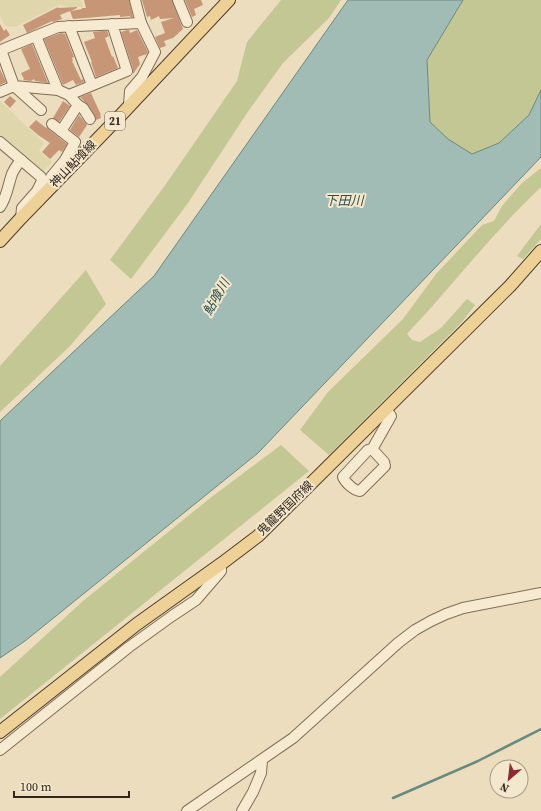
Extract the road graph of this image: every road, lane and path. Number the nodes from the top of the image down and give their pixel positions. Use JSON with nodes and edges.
{"nodes":[{"id":1,"x":135,"y":0,"type":"edge"},
{"id":2,"x":178,"y":0,"type":"edge"},
{"id":3,"x":229,"y":0,"type":"edge"},
{"id":4,"x":187,"y":22,"type":"dead end"},
{"id":5,"x":141,"y":23,"type":"junction"},
{"id":6,"x":112,"y":24,"type":"junction"},
{"id":7,"x":69,"y":26,"type":"junction"},
{"id":8,"x":36,"y":36,"type":"junction"},
{"id":9,"x":0,"y":51,"type":"edge"},
{"id":10,"x":92,"y":85,"type":"junction"},
{"id":11,"x":14,"y":86,"type":"junction"},
{"id":12,"x":58,"y":90,"type":"junction"},
{"id":13,"x":0,"y":92,"type":"edge"},
{"id":14,"x":69,"y":94,"type":"junction"},
{"id":15,"x":78,"y":105,"type":"junction"},
{"id":16,"x":129,"y":105,"type":"junction"},
{"id":17,"x":41,"y":110,"type":"dead end"},
{"id":18,"x":90,"y":119,"type":"dead end"},
{"id":19,"x":52,"y":124,"type":"dead end"},
{"id":20,"x":61,"y":131,"type":"junction"},
{"id":21,"x":0,"y":142,"type":"edge"},
{"id":22,"x":21,"y":160,"type":"junction"},
{"id":23,"x":57,"y":161,"type":"dead end"},
{"id":24,"x":41,"y":177,"type":"junction"},
{"id":25,"x":52,"y":187,"type":"junction"},
{"id":26,"x":0,"y":207,"type":"edge"},
{"id":27,"x":21,"y":218,"type":"junction"},
{"id":28,"x":0,"y":241,"type":"edge"},
{"id":29,"x":541,"y":251,"type":"edge"},
{"id":30,"x":386,"y":409,"type":"junction"},
{"id":31,"x":372,"y":449,"type":"dead end"},
{"id":32,"x":221,"y":564,"type":"junction"},
{"id":33,"x":541,"y":593,"type":"edge"},
{"id":34,"x":0,"y":732,"type":"edge"},
{"id":35,"x":0,"y":750,"type":"edge"},
{"id":36,"x":262,"y":760,"type":"junction"},
{"id":37,"x":191,"y":808,"type":"edge"},
{"id":38,"x":242,"y":811,"type":"edge"}],
"edges":[{"from":1,"to":5,"type":"street"},
{"from":2,"to":4,"type":"street"},
{"from":3,"to":16,"type":"main road","name":"神山鮎喰線","number":"21"},
{"from":5,"to":6,"type":"street"},
{"from":5,"to":16,"type":"street"},
{"from":6,"to":7,"type":"street"},
{"from":6,"to":10,"type":"street"},
{"from":7,"to":8,"type":"street"},
{"from":7,"to":10,"type":"street"},
{"from":8,"to":9,"type":"street"},
{"from":8,"to":12,"type":"street"},
{"from":9,"to":11,"type":"street"},
{"from":10,"to":14,"type":"street"},
{"from":11,"to":12,"type":"street"},
{"from":11,"to":13,"type":"street"},
{"from":11,"to":17,"type":"street"},
{"from":12,"to":14,"type":"street"},
{"from":14,"to":15,"type":"street"},
{"from":15,"to":18,"type":"street"},
{"from":15,"to":20,"type":"street"},
{"from":16,"to":25,"type":"main road","name":"神山鮎喰線","number":"21"},
{"from":19,"to":20,"type":"street"},
{"from":20,"to":25,"type":"street"},
{"from":21,"to":22,"type":"street"},
{"from":22,"to":24,"type":"street"},
{"from":22,"to":26,"type":"street"},
{"from":23,"to":24,"type":"street"},
{"from":24,"to":27,"type":"street"},
{"from":25,"to":27,"type":"main road","name":"神山鮎喰線","number":"21"},
{"from":27,"to":28,"type":"main road","name":"神山鮎喰線","number":"21"},
{"from":29,"to":30,"type":"main road","name":"鬼籠野国府線"},
{"from":30,"to":31,"type":"street"},
{"from":30,"to":32,"type":"main road","name":"鬼籠野国府線"},
{"from":32,"to":34,"type":"main road","name":"鬼籠野国府線"},
{"from":32,"to":35,"type":"street"},
{"from":33,"to":36,"type":"street"},
{"from":36,"to":37,"type":"street"},
{"from":36,"to":38,"type":"street"}]}
